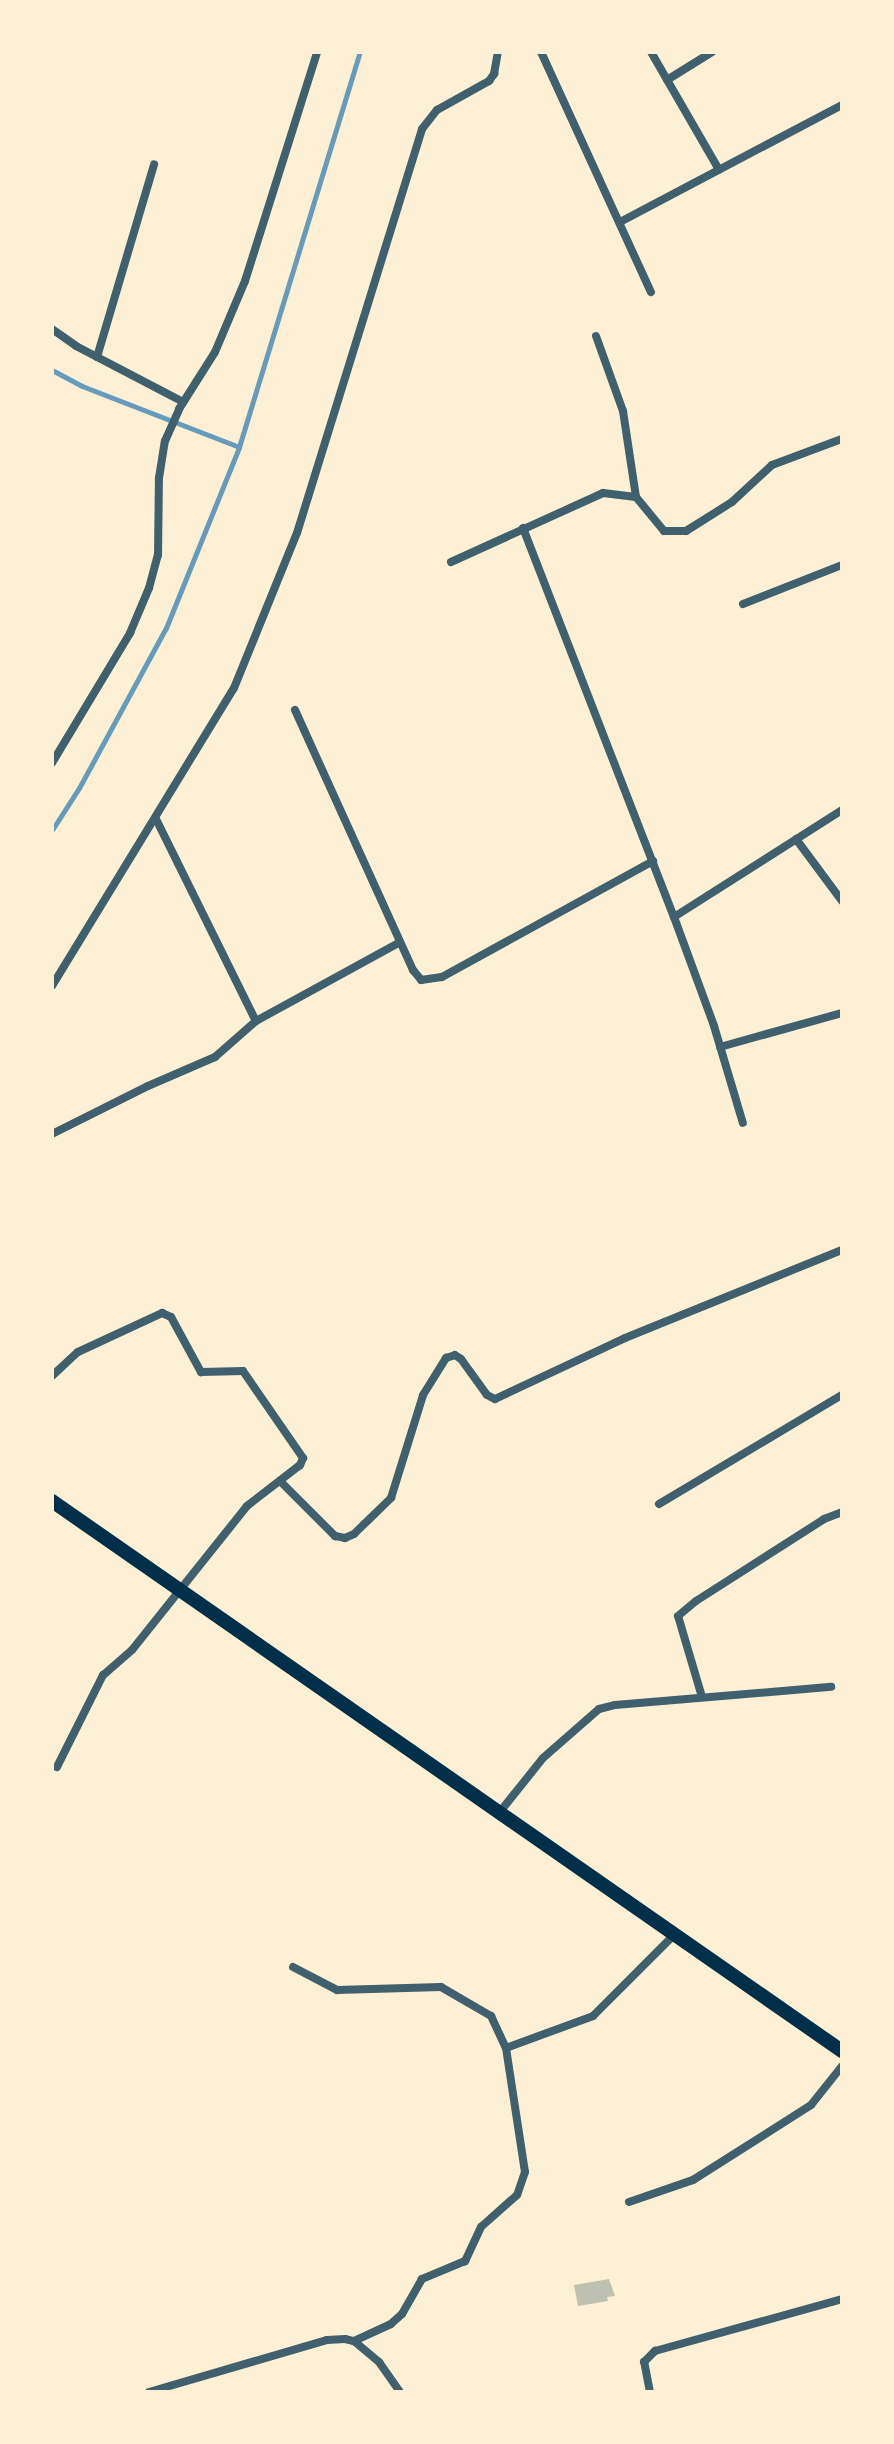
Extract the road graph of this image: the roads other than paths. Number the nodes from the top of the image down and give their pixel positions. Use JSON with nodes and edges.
{"nodes":[{"id":1,"x":317,"y":52,"type":"edge"},
{"id":2,"x":498,"y":52,"type":"edge"},
{"id":3,"x":541,"y":52,"type":"edge"},
{"id":4,"x":651,"y":52,"type":"edge"},
{"id":5,"x":712,"y":52,"type":"edge"},
{"id":6,"x":667,"y":80,"type":"junction"},
{"id":7,"x":842,"y":105,"type":"edge"},
{"id":8,"x":154,"y":164,"type":"dead end"},
{"id":9,"x":719,"y":170,"type":"junction"},
{"id":10,"x":620,"y":222,"type":"junction"},
{"id":11,"x":651,"y":292,"type":"dead end"},
{"id":12,"x":52,"y":329,"type":"edge"},
{"id":13,"x":596,"y":336,"type":"dead end"},
{"id":14,"x":97,"y":357,"type":"junction"},
{"id":15,"x":181,"y":406,"type":"junction"},
{"id":16,"x":842,"y":439,"type":"edge"},
{"id":17,"x":636,"y":497,"type":"junction"},
{"id":18,"x":523,"y":528,"type":"junction"},
{"id":19,"x":451,"y":562,"type":"dead end"},
{"id":20,"x":842,"y":565,"type":"edge"},
{"id":21,"x":743,"y":604,"type":"dead end"},
{"id":22,"x":295,"y":710,"type":"dead end"},
{"id":23,"x":52,"y":763,"type":"edge"},
{"id":24,"x":842,"y":810,"type":"edge"},
{"id":25,"x":156,"y":819,"type":"junction"},
{"id":26,"x":796,"y":839,"type":"junction"},
{"id":27,"x":653,"y":861,"type":"junction"},
{"id":28,"x":842,"y":901,"type":"edge"},
{"id":29,"x":674,"y":917,"type":"junction"},
{"id":30,"x":400,"y":942,"type":"junction"},
{"id":31,"x":52,"y":986,"type":"edge"},
{"id":32,"x":842,"y":1013,"type":"edge"},
{"id":33,"x":256,"y":1021,"type":"junction"},
{"id":34,"x":720,"y":1047,"type":"junction"},
{"id":35,"x":743,"y":1123,"type":"dead end"},
{"id":36,"x":52,"y":1134,"type":"edge"},
{"id":37,"x":842,"y":1250,"type":"edge"},
{"id":38,"x":52,"y":1376,"type":"edge"},
{"id":39,"x":842,"y":1395,"type":"edge"},
{"id":40,"x":280,"y":1481,"type":"junction"},
{"id":41,"x":52,"y":1501,"type":"edge"},
{"id":42,"x":659,"y":1504,"type":"dead end"},
{"id":43,"x":842,"y":1512,"type":"edge"},
{"id":44,"x":181,"y":1591,"type":"junction"},
{"id":45,"x":831,"y":1687,"type":"dead end"},
{"id":46,"x":702,"y":1697,"type":"junction"},
{"id":47,"x":57,"y":1767,"type":"dead end"},
{"id":48,"x":499,"y":1814,"type":"junction"},
{"id":49,"x":674,"y":1935,"type":"junction"},
{"id":50,"x":293,"y":1967,"type":"dead end"},
{"id":51,"x":506,"y":2048,"type":"junction"},
{"id":52,"x":842,"y":2051,"type":"edge"},
{"id":53,"x":842,"y":2066,"type":"edge"},
{"id":54,"x":629,"y":2202,"type":"dead end"},
{"id":55,"x":842,"y":2299,"type":"edge"},
{"id":56,"x":354,"y":2341,"type":"junction"},
{"id":57,"x":149,"y":2392,"type":"edge"},
{"id":58,"x":400,"y":2392,"type":"edge"},
{"id":59,"x":650,"y":2392,"type":"edge"}],
"edges":[{"from":1,"to":15,"type":"street"},
{"from":2,"to":25,"type":"street"},
{"from":3,"to":10,"type":"street"},
{"from":4,"to":6,"type":"street"},
{"from":5,"to":6,"type":"street"},
{"from":6,"to":9,"type":"street"},
{"from":7,"to":9,"type":"street"},
{"from":8,"to":14,"type":"street"},
{"from":9,"to":10,"type":"street"},
{"from":10,"to":11,"type":"street"},
{"from":12,"to":14,"type":"street"},
{"from":13,"to":17,"type":"street"},
{"from":14,"to":15,"type":"street"},
{"from":15,"to":23,"type":"street"},
{"from":16,"to":17,"type":"street"},
{"from":17,"to":18,"type":"street"},
{"from":18,"to":19,"type":"street"},
{"from":18,"to":27,"type":"street"},
{"from":20,"to":21,"type":"street"},
{"from":22,"to":30,"type":"street"},
{"from":24,"to":26,"type":"street"},
{"from":25,"to":31,"type":"street"},
{"from":25,"to":33,"type":"street"},
{"from":26,"to":28,"type":"street"},
{"from":26,"to":29,"type":"street"},
{"from":27,"to":29,"type":"street"},
{"from":27,"to":30,"type":"street"},
{"from":29,"to":34,"type":"street"},
{"from":30,"to":33,"type":"street"},
{"from":32,"to":34,"type":"street"},
{"from":33,"to":36,"type":"street"},
{"from":34,"to":35,"type":"street"},
{"from":37,"to":40,"type":"street"},
{"from":38,"to":40,"type":"street"},
{"from":39,"to":42,"type":"street"},
{"from":40,"to":44,"type":"street"},
{"from":41,"to":44,"type":"main road"},
{"from":43,"to":46,"type":"street"},
{"from":44,"to":47,"type":"street"},
{"from":44,"to":48,"type":"main road"},
{"from":45,"to":46,"type":"street"},
{"from":46,"to":48,"type":"street"},
{"from":48,"to":49,"type":"main road"},
{"from":49,"to":51,"type":"street"},
{"from":49,"to":52,"type":"main road"},
{"from":50,"to":51,"type":"street"},
{"from":51,"to":56,"type":"street"},
{"from":53,"to":54,"type":"street"},
{"from":55,"to":59,"type":"street"},
{"from":56,"to":57,"type":"street"},
{"from":56,"to":58,"type":"street"}]}
